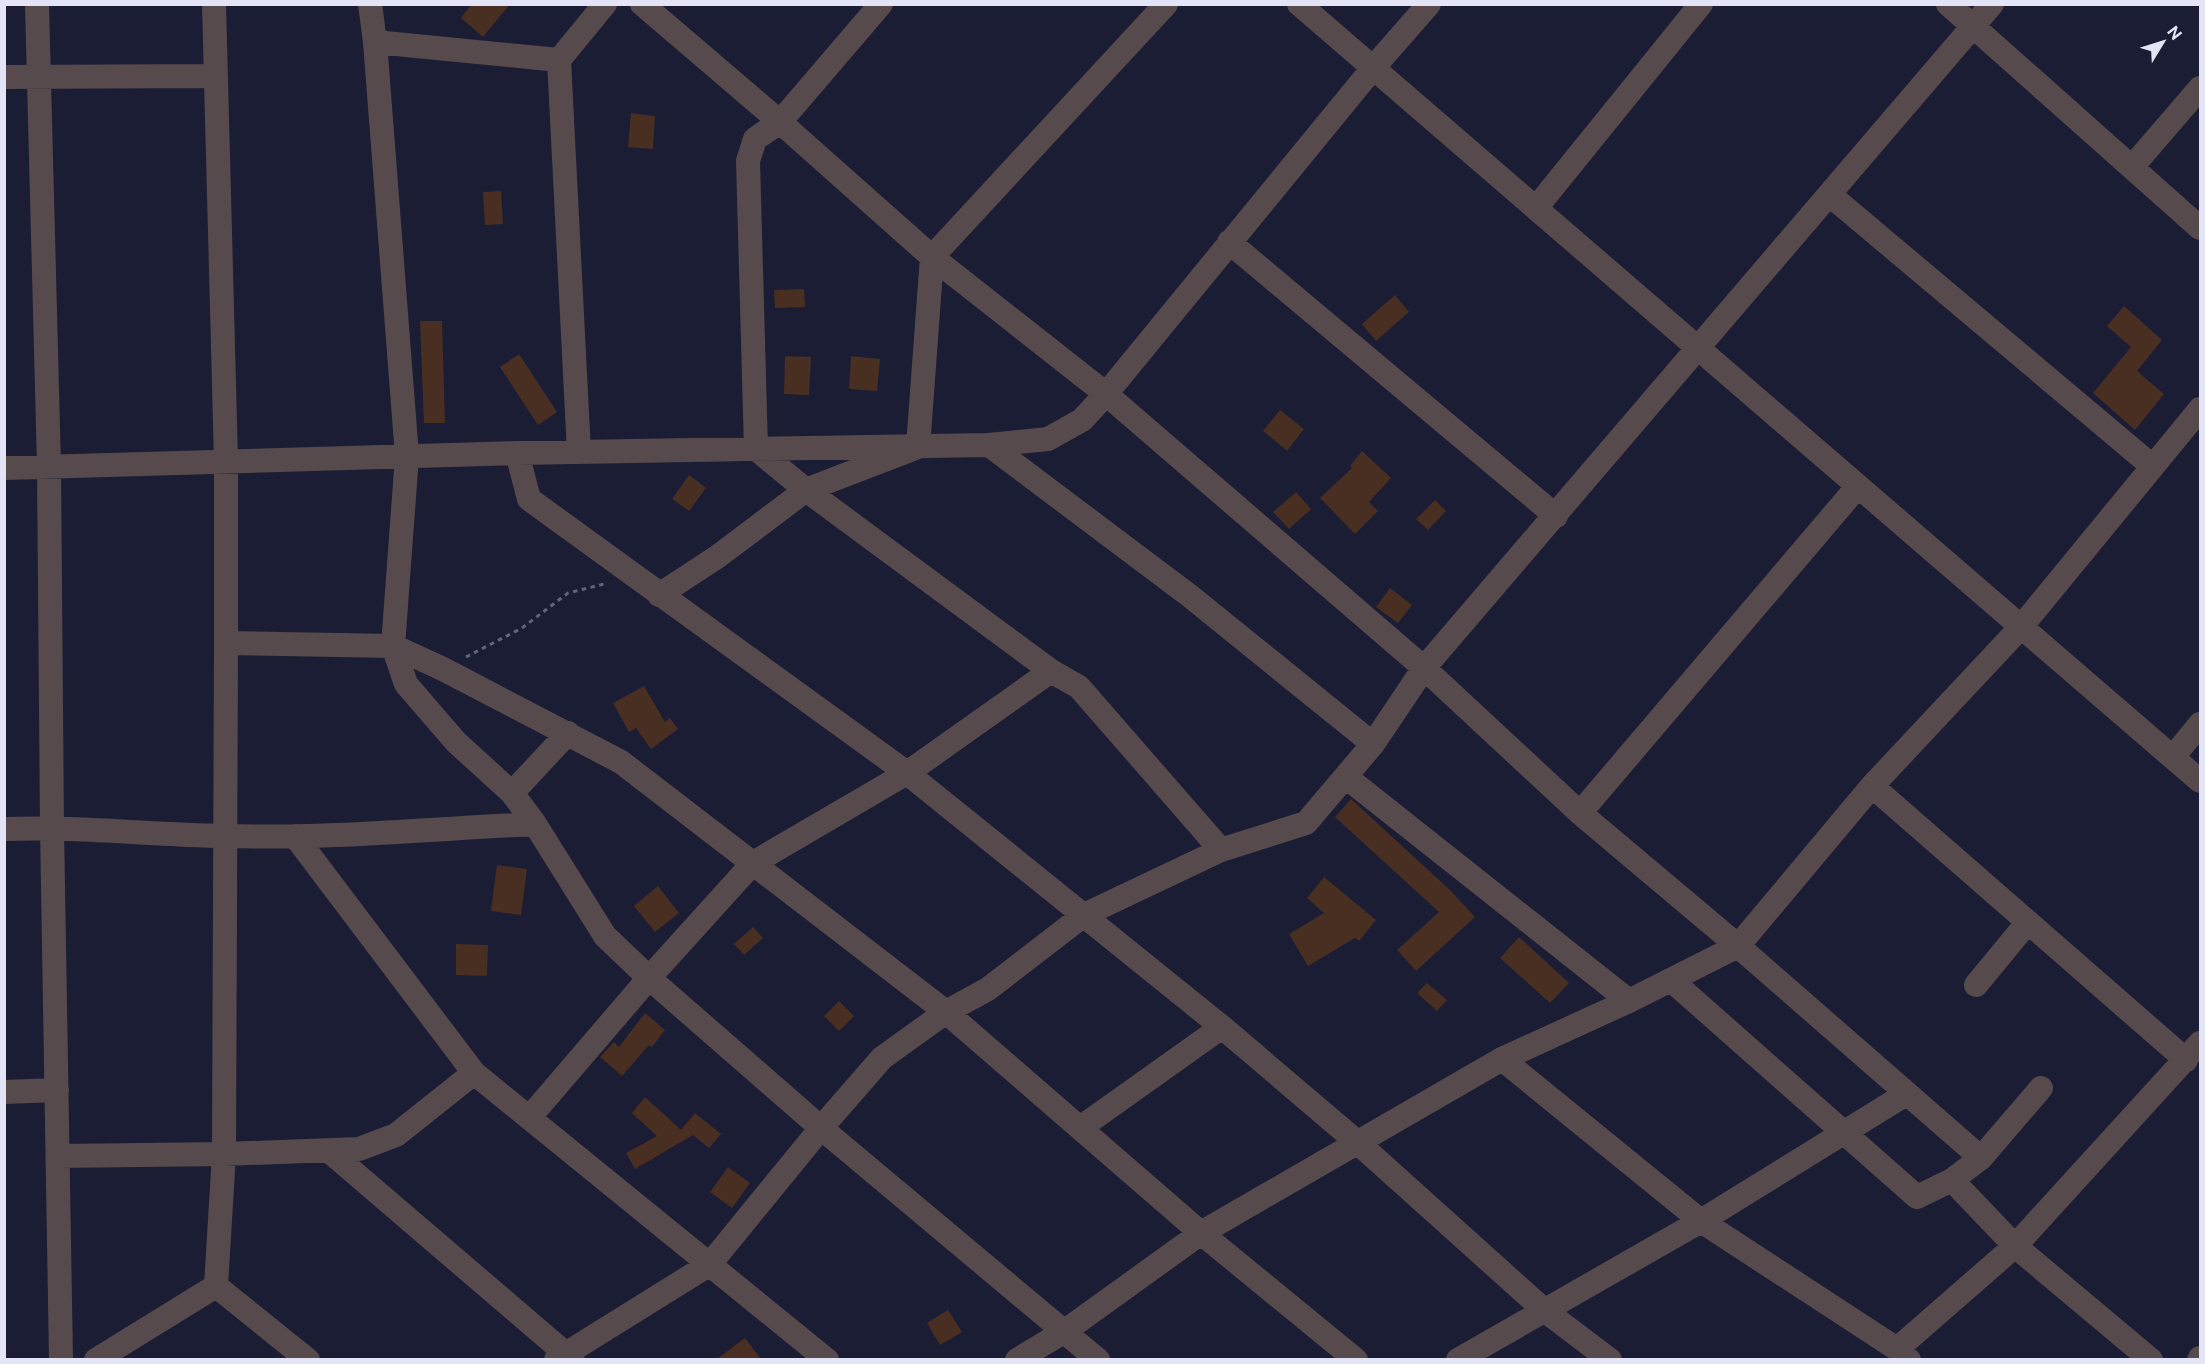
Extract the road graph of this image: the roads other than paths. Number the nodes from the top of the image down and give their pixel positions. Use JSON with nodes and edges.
{"nodes":[{"id":1,"x":37,"y":4,"type":"edge"},
{"id":2,"x":214,"y":4,"type":"edge"},
{"id":3,"x":370,"y":4,"type":"edge"},
{"id":4,"x":605,"y":4,"type":"edge"},
{"id":5,"x":642,"y":4,"type":"edge"},
{"id":6,"x":881,"y":4,"type":"edge"},
{"id":7,"x":1166,"y":4,"type":"edge"},
{"id":8,"x":1299,"y":4,"type":"edge"},
{"id":9,"x":1430,"y":4,"type":"edge"},
{"id":10,"x":1701,"y":4,"type":"edge"},
{"id":11,"x":1948,"y":4,"type":"edge"},
{"id":12,"x":1992,"y":4,"type":"edge"},
{"id":13,"x":1973,"y":27,"type":"junction"},
{"id":14,"x":375,"y":42,"type":"junction"},
{"id":15,"x":559,"y":60,"type":"junction"},
{"id":16,"x":1372,"y":68,"type":"junction"},
{"id":17,"x":39,"y":76,"type":"junction"},
{"id":18,"x":214,"y":76,"type":"junction"},
{"id":19,"x":4,"y":77,"type":"edge"},
{"id":20,"x":2200,"y":88,"type":"edge"},
{"id":21,"x":780,"y":122,"type":"junction"},
{"id":22,"x":2132,"y":167,"type":"junction"},
{"id":23,"x":1830,"y":195,"type":"junction"},
{"id":24,"x":1536,"y":208,"type":"junction"},
{"id":25,"x":2200,"y":228,"type":"edge"},
{"id":26,"x":1229,"y":242,"type":"junction"},
{"id":27,"x":932,"y":257,"type":"junction"},
{"id":28,"x":1698,"y":348,"type":"junction"},
{"id":29,"x":1106,"y":394,"type":"junction"},
{"id":30,"x":2200,"y":409,"type":"edge"},
{"id":31,"x":989,"y":445,"type":"junction"},
{"id":32,"x":918,"y":447,"type":"junction"},
{"id":33,"x":756,"y":449,"type":"junction"},
{"id":34,"x":579,"y":452,"type":"junction"},
{"id":35,"x":517,"y":453,"type":"junction"},
{"id":36,"x":407,"y":456,"type":"junction"},
{"id":37,"x":225,"y":461,"type":"junction"},
{"id":38,"x":49,"y":466,"type":"junction"},
{"id":39,"x":2152,"y":466,"type":"junction"},
{"id":40,"x":4,"y":468,"type":"edge"},
{"id":41,"x":1858,"y":486,"type":"junction"},
{"id":42,"x":806,"y":490,"type":"junction"},
{"id":43,"x":1556,"y":516,"type":"junction"},
{"id":44,"x":659,"y":595,"type":"junction"},
{"id":45,"x":2021,"y":627,"type":"junction"},
{"id":46,"x":226,"y":643,"type":"junction"},
{"id":47,"x":393,"y":646,"type":"junction"},
{"id":48,"x":1424,"y":668,"type":"junction"},
{"id":49,"x":1051,"y":671,"type":"junction"},
{"id":50,"x":2200,"y":724,"type":"edge"},
{"id":51,"x":568,"y":733,"type":"junction"},
{"id":52,"x":1373,"y":744,"type":"junction"},
{"id":53,"x":2173,"y":757,"type":"junction"},
{"id":54,"x":907,"y":773,"type":"junction"},
{"id":55,"x":1346,"y":777,"type":"junction"},
{"id":56,"x":2200,"y":781,"type":"edge"},
{"id":57,"x":1872,"y":786,"type":"junction"},
{"id":58,"x":512,"y":793,"type":"junction"},
{"id":59,"x":1580,"y":813,"type":"junction"},
{"id":60,"x":535,"y":824,"type":"junction"},
{"id":61,"x":52,"y":827,"type":"junction"},
{"id":62,"x":4,"y":829,"type":"edge"},
{"id":63,"x":224,"y":836,"type":"junction"},
{"id":64,"x":296,"y":836,"type":"junction"},
{"id":65,"x":1221,"y":850,"type":"junction"},
{"id":66,"x":753,"y":863,"type":"junction"},
{"id":67,"x":1084,"y":915,"type":"junction"},
{"id":68,"x":2028,"y":922,"type":"junction"},
{"id":69,"x":1738,"y":946,"type":"junction"},
{"id":70,"x":648,"y":978,"type":"junction"},
{"id":71,"x":1671,"y":980,"type":"junction"},
{"id":72,"x":1976,"y":985,"type":"dead end"},
{"id":73,"x":1629,"y":1001,"type":"junction"},
{"id":74,"x":946,"y":1012,"type":"junction"},
{"id":75,"x":1222,"y":1027,"type":"junction"},
{"id":76,"x":2193,"y":1052,"type":"edge"},
{"id":77,"x":1502,"y":1059,"type":"junction"},
{"id":78,"x":474,"y":1073,"type":"junction"},
{"id":79,"x":2040,"y":1088,"type":"dead end"},
{"id":80,"x":57,"y":1090,"type":"junction"},
{"id":81,"x":4,"y":1092,"type":"edge"},
{"id":82,"x":1906,"y":1094,"type":"junction"},
{"id":83,"x":529,"y":1118,"type":"junction"},
{"id":84,"x":821,"y":1128,"type":"junction"},
{"id":85,"x":1080,"y":1128,"type":"junction"},
{"id":86,"x":1843,"y":1132,"type":"junction"},
{"id":87,"x":1357,"y":1142,"type":"junction"},
{"id":88,"x":329,"y":1151,"type":"junction"},
{"id":89,"x":224,"y":1154,"type":"junction"},
{"id":90,"x":58,"y":1156,"type":"junction"},
{"id":91,"x":1982,"y":1158,"type":"junction"},
{"id":92,"x":1952,"y":1180,"type":"junction"},
{"id":93,"x":1701,"y":1221,"type":"junction"},
{"id":94,"x":1201,"y":1233,"type":"junction"},
{"id":95,"x":2015,"y":1246,"type":"junction"},
{"id":96,"x":710,"y":1264,"type":"junction"},
{"id":97,"x":216,"y":1286,"type":"junction"},
{"id":98,"x":1544,"y":1310,"type":"junction"},
{"id":99,"x":1065,"y":1331,"type":"junction"},
{"id":100,"x":1903,"y":1354,"type":"edge"},
{"id":101,"x":565,"y":1358,"type":"edge"},
{"id":102,"x":62,"y":1359,"type":"edge"},
{"id":103,"x":96,"y":1359,"type":"edge"},
{"id":104,"x":308,"y":1359,"type":"edge"},
{"id":105,"x":826,"y":1359,"type":"edge"},
{"id":106,"x":1017,"y":1359,"type":"edge"},
{"id":107,"x":1098,"y":1359,"type":"edge"},
{"id":108,"x":1356,"y":1359,"type":"edge"},
{"id":109,"x":1458,"y":1359,"type":"edge"},
{"id":110,"x":1610,"y":1359,"type":"edge"},
{"id":111,"x":2151,"y":1359,"type":"edge"}],
"edges":[{"from":1,"to":17,"type":"street"},
{"from":2,"to":18,"type":"street"},
{"from":3,"to":14,"type":"street"},
{"from":4,"to":15,"type":"street"},
{"from":5,"to":21,"type":"street"},
{"from":6,"to":21,"type":"street"},
{"from":7,"to":27,"type":"street"},
{"from":8,"to":16,"type":"street"},
{"from":9,"to":16,"type":"street"},
{"from":10,"to":24,"type":"street"},
{"from":11,"to":13,"type":"street"},
{"from":12,"to":13,"type":"street"},
{"from":13,"to":22,"type":"street"},
{"from":13,"to":23,"type":"street"},
{"from":14,"to":15,"type":"street"},
{"from":14,"to":36,"type":"street"},
{"from":15,"to":34,"type":"street"},
{"from":16,"to":24,"type":"street"},
{"from":16,"to":26,"type":"street"},
{"from":17,"to":18,"type":"street"},
{"from":17,"to":19,"type":"street"},
{"from":17,"to":38,"type":"street"},
{"from":18,"to":37,"type":"street"},
{"from":20,"to":22,"type":"street"},
{"from":21,"to":27,"type":"street"},
{"from":21,"to":33,"type":"street"},
{"from":22,"to":25,"type":"street"},
{"from":23,"to":28,"type":"street"},
{"from":23,"to":39,"type":"street"},
{"from":24,"to":28,"type":"street"},
{"from":26,"to":29,"type":"street"},
{"from":26,"to":43,"type":"street"},
{"from":27,"to":29,"type":"street"},
{"from":27,"to":32,"type":"street"},
{"from":28,"to":41,"type":"street"},
{"from":28,"to":43,"type":"street"},
{"from":29,"to":31,"type":"street"},
{"from":29,"to":48,"type":"street"},
{"from":30,"to":39,"type":"street"},
{"from":31,"to":32,"type":"street"},
{"from":31,"to":52,"type":"street"},
{"from":32,"to":33,"type":"street"},
{"from":32,"to":42,"type":"street"},
{"from":33,"to":34,"type":"street"},
{"from":33,"to":42,"type":"street"},
{"from":34,"to":35,"type":"street"},
{"from":35,"to":36,"type":"street"},
{"from":35,"to":44,"type":"street"},
{"from":36,"to":37,"type":"street"},
{"from":36,"to":47,"type":"street"},
{"from":37,"to":38,"type":"street"},
{"from":37,"to":46,"type":"street"},
{"from":38,"to":40,"type":"street"},
{"from":38,"to":61,"type":"street"},
{"from":39,"to":45,"type":"street"},
{"from":41,"to":45,"type":"street"},
{"from":41,"to":59,"type":"street"},
{"from":42,"to":44,"type":"street"},
{"from":42,"to":49,"type":"street"},
{"from":43,"to":48,"type":"street"},
{"from":44,"to":54,"type":"street"},
{"from":45,"to":53,"type":"street"},
{"from":45,"to":57,"type":"street"},
{"from":46,"to":47,"type":"street"},
{"from":46,"to":63,"type":"street"},
{"from":47,"to":51,"type":"street"},
{"from":47,"to":58,"type":"street"},
{"from":48,"to":52,"type":"street"},
{"from":48,"to":59,"type":"street"},
{"from":49,"to":54,"type":"street"},
{"from":49,"to":65,"type":"street"},
{"from":50,"to":53,"type":"street"},
{"from":51,"to":58,"type":"street"},
{"from":51,"to":66,"type":"street"},
{"from":52,"to":55,"type":"street"},
{"from":53,"to":56,"type":"street"},
{"from":54,"to":66,"type":"street"},
{"from":54,"to":67,"type":"street"},
{"from":55,"to":65,"type":"street"},
{"from":55,"to":73,"type":"street"},
{"from":57,"to":68,"type":"street"},
{"from":57,"to":69,"type":"street"},
{"from":58,"to":60,"type":"street"},
{"from":59,"to":69,"type":"street"},
{"from":60,"to":64,"type":"street"},
{"from":60,"to":70,"type":"street"},
{"from":61,"to":62,"type":"street"},
{"from":61,"to":63,"type":"street"},
{"from":61,"to":80,"type":"street"},
{"from":63,"to":64,"type":"street"},
{"from":63,"to":89,"type":"street"},
{"from":64,"to":78,"type":"street"},
{"from":65,"to":67,"type":"street"},
{"from":66,"to":70,"type":"street"},
{"from":66,"to":74,"type":"street"},
{"from":67,"to":74,"type":"street"},
{"from":67,"to":75,"type":"street"},
{"from":68,"to":72,"type":"street"},
{"from":68,"to":76,"type":"street"},
{"from":69,"to":71,"type":"street"},
{"from":69,"to":82,"type":"street"},
{"from":70,"to":83,"type":"street"},
{"from":70,"to":84,"type":"street"},
{"from":71,"to":73,"type":"street"},
{"from":71,"to":86,"type":"street"},
{"from":73,"to":77,"type":"street"},
{"from":74,"to":84,"type":"street"},
{"from":74,"to":85,"type":"street"},
{"from":75,"to":85,"type":"street"},
{"from":75,"to":87,"type":"street"},
{"from":76,"to":95,"type":"street"},
{"from":77,"to":87,"type":"street"},
{"from":77,"to":93,"type":"street"},
{"from":78,"to":83,"type":"street"},
{"from":78,"to":88,"type":"street"},
{"from":79,"to":91,"type":"street"},
{"from":80,"to":81,"type":"street"},
{"from":80,"to":90,"type":"street"},
{"from":82,"to":86,"type":"street"},
{"from":82,"to":91,"type":"street"},
{"from":83,"to":96,"type":"street"},
{"from":84,"to":96,"type":"street"},
{"from":84,"to":99,"type":"street"},
{"from":85,"to":94,"type":"street"},
{"from":86,"to":92,"type":"street"},
{"from":86,"to":93,"type":"street"},
{"from":87,"to":94,"type":"street"},
{"from":87,"to":98,"type":"street"},
{"from":88,"to":89,"type":"street"},
{"from":88,"to":101,"type":"street"},
{"from":89,"to":90,"type":"street"},
{"from":89,"to":97,"type":"street"},
{"from":90,"to":102,"type":"street"},
{"from":91,"to":92,"type":"street"},
{"from":92,"to":95,"type":"street"},
{"from":93,"to":98,"type":"street"},
{"from":93,"to":100,"type":"street"},
{"from":94,"to":99,"type":"street"},
{"from":94,"to":108,"type":"street"},
{"from":95,"to":100,"type":"street"},
{"from":95,"to":111,"type":"street"},
{"from":96,"to":101,"type":"street"},
{"from":96,"to":105,"type":"street"},
{"from":97,"to":103,"type":"street"},
{"from":97,"to":104,"type":"street"},
{"from":98,"to":109,"type":"street"},
{"from":98,"to":110,"type":"street"},
{"from":99,"to":106,"type":"street"},
{"from":99,"to":107,"type":"street"}]}
